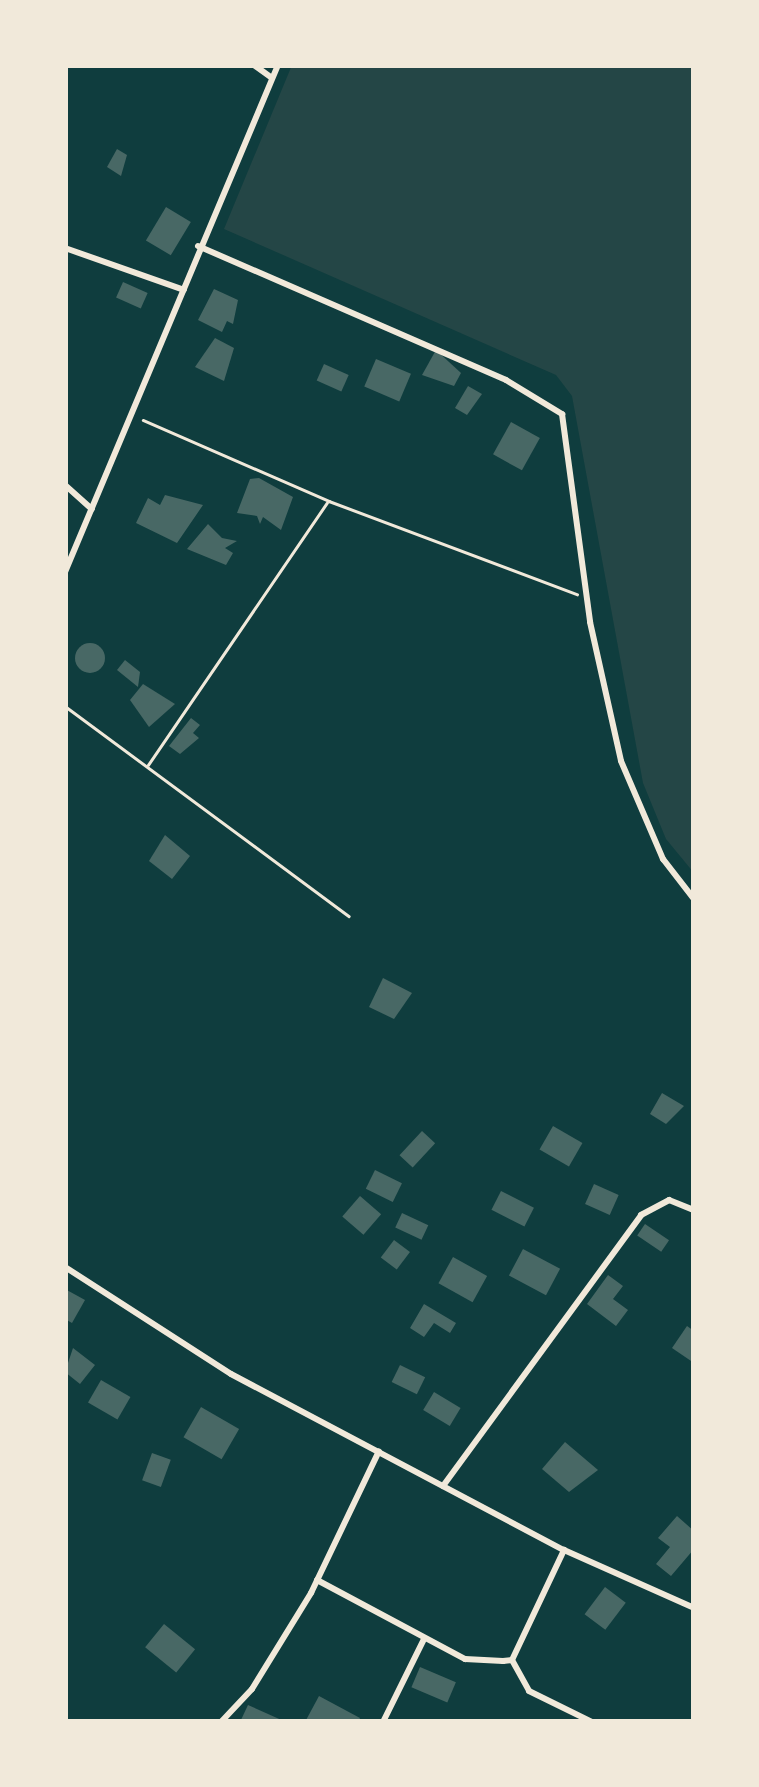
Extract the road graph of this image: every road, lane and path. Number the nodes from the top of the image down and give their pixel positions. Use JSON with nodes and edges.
{"nodes":[{"id":1,"x":254,"y":65,"type":"edge"},
{"id":2,"x":278,"y":65,"type":"edge"},
{"id":3,"x":272,"y":78,"type":"junction"},
{"id":4,"x":198,"y":246,"type":"junction"},
{"id":5,"x":65,"y":248,"type":"edge"},
{"id":6,"x":184,"y":290,"type":"junction"},
{"id":7,"x":130,"y":415,"type":"junction"},
{"id":8,"x":65,"y":486,"type":"edge"},
{"id":9,"x":329,"y":501,"type":"junction"},
{"id":10,"x":92,"y":509,"type":"junction"},
{"id":11,"x":65,"y":572,"type":"edge"},
{"id":12,"x":588,"y":598,"type":"junction"},
{"id":13,"x":65,"y":706,"type":"edge"},
{"id":14,"x":148,"y":766,"type":"junction"},
{"id":15,"x":694,"y":899,"type":"edge"},
{"id":16,"x":349,"y":916,"type":"dead end"},
{"id":17,"x":694,"y":1210,"type":"edge"},
{"id":18,"x":65,"y":1267,"type":"edge"},
{"id":19,"x":379,"y":1451,"type":"junction"},
{"id":20,"x":443,"y":1486,"type":"junction"},
{"id":21,"x":564,"y":1550,"type":"junction"},
{"id":22,"x":317,"y":1580,"type":"junction"},
{"id":23,"x":694,"y":1608,"type":"edge"},
{"id":24,"x":424,"y":1639,"type":"junction"},
{"id":25,"x":512,"y":1660,"type":"junction"},
{"id":26,"x":221,"y":1722,"type":"edge"},
{"id":27,"x":383,"y":1722,"type":"edge"},
{"id":28,"x":592,"y":1722,"type":"edge"}],
"edges":[{"from":1,"to":3,"type":"street"},
{"from":2,"to":3,"type":"street"},
{"from":3,"to":4,"type":"street"},
{"from":4,"to":6,"type":"street"},
{"from":4,"to":12,"type":"street"},
{"from":5,"to":6,"type":"street"},
{"from":6,"to":7,"type":"street"},
{"from":7,"to":9,"type":"path"},
{"from":7,"to":10,"type":"street"},
{"from":8,"to":10,"type":"street"},
{"from":9,"to":12,"type":"path"},
{"from":9,"to":14,"type":"path"},
{"from":10,"to":11,"type":"street"},
{"from":12,"to":15,"type":"street"},
{"from":13,"to":14,"type":"path"},
{"from":14,"to":16,"type":"path"},
{"from":17,"to":20,"type":"street"},
{"from":18,"to":19,"type":"street"},
{"from":19,"to":20,"type":"street"},
{"from":19,"to":22,"type":"street"},
{"from":20,"to":21,"type":"street"},
{"from":21,"to":23,"type":"street"},
{"from":21,"to":25,"type":"street"},
{"from":22,"to":24,"type":"street"},
{"from":22,"to":26,"type":"street"},
{"from":24,"to":25,"type":"street"},
{"from":24,"to":27,"type":"street"},
{"from":25,"to":28,"type":"street"}]}
